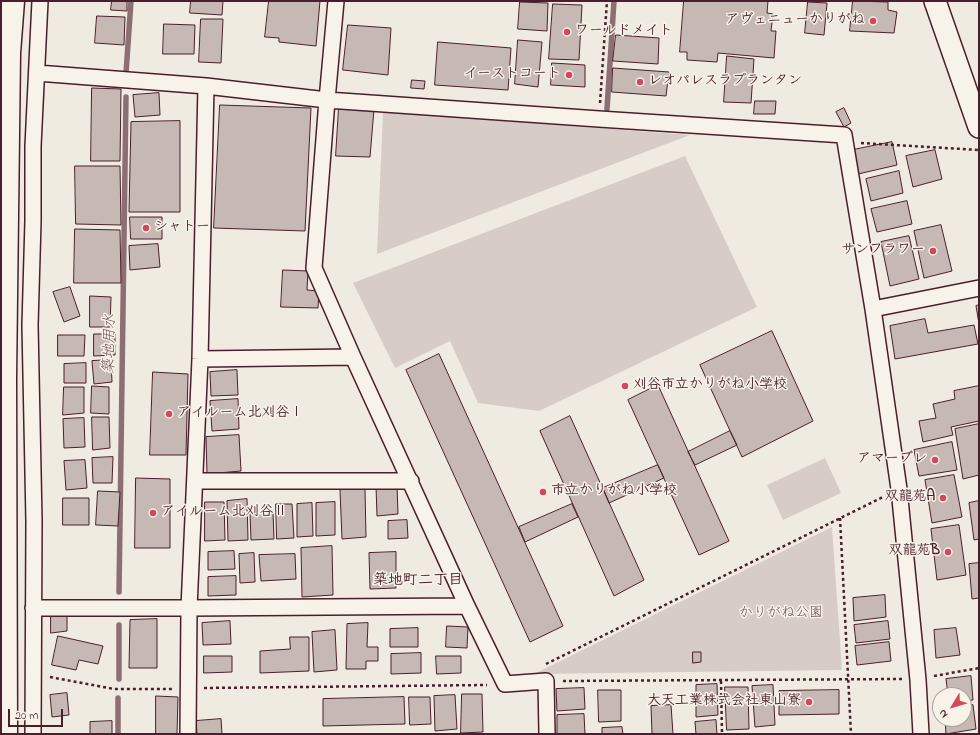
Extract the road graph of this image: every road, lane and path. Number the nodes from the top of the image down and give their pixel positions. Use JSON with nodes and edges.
{"nodes":[{"id":1,"x":12,"y":1,"type":"edge"},
{"id":2,"x":40,"y":1,"type":"edge"},
{"id":3,"x":336,"y":1,"type":"edge"},
{"id":4,"x":608,"y":1,"type":"edge"},
{"id":5,"x":935,"y":1,"type":"edge"},
{"id":6,"x":37,"y":73,"type":"junction"},
{"id":7,"x":206,"y":86,"type":"junction"},
{"id":8,"x":327,"y":100,"type":"junction"},
{"id":9,"x":599,"y":119,"type":"junction"},
{"id":10,"x":979,"y":127,"type":"edge"},
{"id":11,"x":845,"y":142,"type":"junction"},
{"id":12,"x":979,"y":150,"type":"edge"},
{"id":13,"x":979,"y":288,"type":"edge"},
{"id":14,"x":874,"y":309,"type":"junction"},
{"id":15,"x":353,"y":357,"type":"junction"},
{"id":16,"x":200,"y":359,"type":"junction"},
{"id":17,"x":195,"y":481,"type":"junction"},
{"id":18,"x":410,"y":481,"type":"junction"},
{"id":19,"x":899,"y":489,"type":"junction"},
{"id":20,"x":840,"y":518,"type":"junction"},
{"id":21,"x":467,"y":606,"type":"junction"},
{"id":22,"x":33,"y":608,"type":"junction"},
{"id":23,"x":189,"y":608,"type":"junction"},
{"id":24,"x":541,"y":666,"type":"dead end"},
{"id":25,"x":979,"y":668,"type":"edge"},
{"id":26,"x":33,"y":674,"type":"junction"},
{"id":27,"x":849,"y":679,"type":"junction"},
{"id":28,"x":918,"y":680,"type":"junction"},
{"id":29,"x":546,"y":681,"type":"junction"},
{"id":30,"x":721,"y":681,"type":"junction"},
{"id":31,"x":505,"y":684,"type":"junction"},
{"id":32,"x":189,"y":688,"type":"junction"},
{"id":33,"x":6,"y":734,"type":"edge"},
{"id":34,"x":33,"y":734,"type":"edge"},
{"id":35,"x":188,"y":734,"type":"edge"},
{"id":36,"x":547,"y":734,"type":"edge"},
{"id":37,"x":722,"y":734,"type":"edge"},
{"id":38,"x":851,"y":734,"type":"edge"},
{"id":39,"x":921,"y":734,"type":"edge"}],
"edges":[{"from":1,"to":33,"type":"highway","bridge":true},
{"from":2,"to":6,"type":"street"},
{"from":3,"to":8,"type":"street"},
{"from":4,"to":9,"type":"path"},
{"from":5,"to":10,"type":"street"},
{"from":6,"to":7,"type":"street"},
{"from":6,"to":22,"type":"street"},
{"from":7,"to":8,"type":"street"},
{"from":7,"to":16,"type":"street"},
{"from":8,"to":9,"type":"street"},
{"from":8,"to":15,"type":"street"},
{"from":9,"to":11,"type":"street"},
{"from":11,"to":12,"type":"path"},
{"from":11,"to":14,"type":"street"},
{"from":13,"to":14,"type":"street"},
{"from":14,"to":19,"type":"street"},
{"from":15,"to":16,"type":"street"},
{"from":15,"to":18,"type":"street"},
{"from":16,"to":17,"type":"street"},
{"from":17,"to":18,"type":"street"},
{"from":17,"to":23,"type":"street"},
{"from":18,"to":21,"type":"street"},
{"from":19,"to":20,"type":"path"},
{"from":19,"to":28,"type":"street"},
{"from":20,"to":24,"type":"path"},
{"from":20,"to":27,"type":"path"},
{"from":21,"to":23,"type":"street"},
{"from":21,"to":31,"type":"street"},
{"from":22,"to":23,"type":"street"},
{"from":22,"to":26,"type":"street"},
{"from":23,"to":32,"type":"street"},
{"from":25,"to":28,"type":"path"},
{"from":26,"to":32,"type":"path"},
{"from":26,"to":34,"type":"street"},
{"from":27,"to":28,"type":"path"},
{"from":27,"to":30,"type":"path"},
{"from":27,"to":38,"type":"path"},
{"from":28,"to":39,"type":"street"},
{"from":29,"to":30,"type":"path"},
{"from":29,"to":31,"type":"street"},
{"from":29,"to":36,"type":"street"},
{"from":30,"to":37,"type":"path"},
{"from":31,"to":32,"type":"path"},
{"from":32,"to":35,"type":"street"}]}
